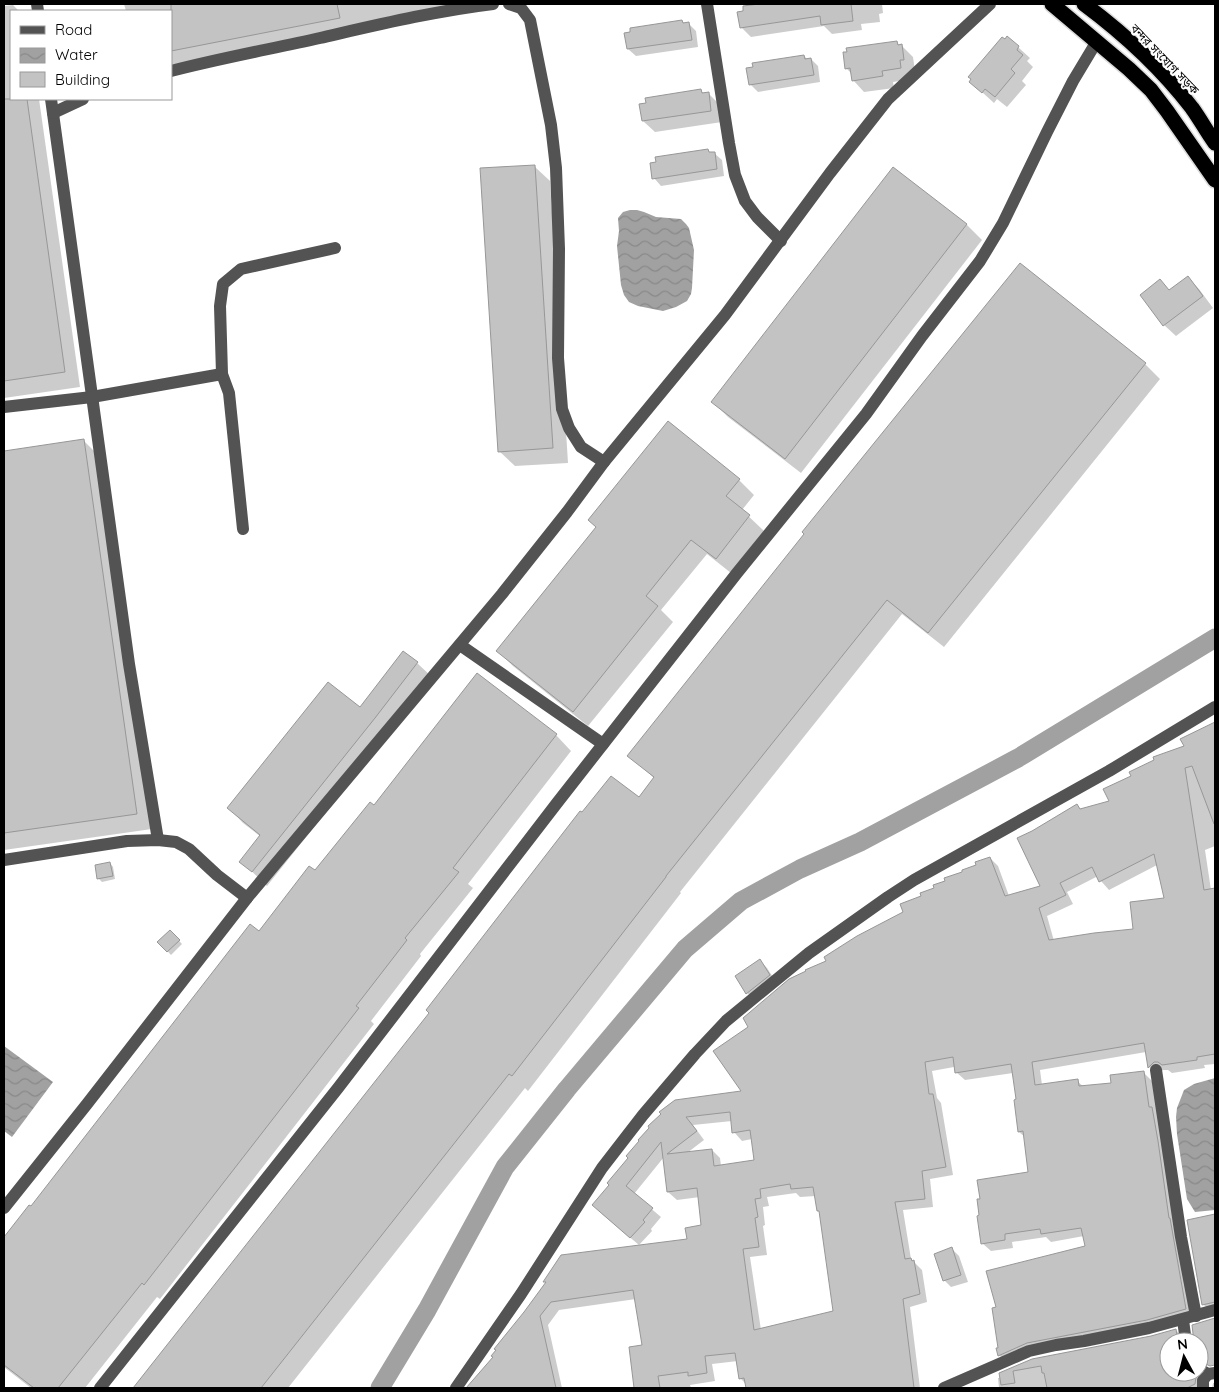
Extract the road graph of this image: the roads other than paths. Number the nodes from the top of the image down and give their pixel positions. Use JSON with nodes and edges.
{"nodes":[{"id":1,"x":493,"y":4,"type":"edge"},
{"id":2,"x":509,"y":4,"type":"edge"},
{"id":3,"x":707,"y":4,"type":"edge"},
{"id":4,"x":990,"y":4,"type":"edge"},
{"id":5,"x":1052,"y":4,"type":"edge"},
{"id":6,"x":1090,"y":5,"type":"edge"},
{"id":7,"x":1097,"y":41,"type":"junction"},
{"id":8,"x":172,"y":71,"type":"edge"},
{"id":9,"x":51,"y":100,"type":"edge"},
{"id":10,"x":81,"y":100,"type":"edge"},
{"id":11,"x":53,"y":113,"type":"junction"},
{"id":12,"x":1215,"y":143,"type":"edge"},
{"id":13,"x":1215,"y":180,"type":"edge"},
{"id":14,"x":780,"y":241,"type":"junction"},
{"id":15,"x":335,"y":248,"type":"dead end"},
{"id":16,"x":222,"y":374,"type":"junction"},
{"id":17,"x":92,"y":397,"type":"junction"},
{"id":18,"x":4,"y":407,"type":"edge"},
{"id":19,"x":604,"y":462,"type":"junction"},
{"id":20,"x":243,"y":530,"type":"dead end"},
{"id":21,"x":460,"y":645,"type":"junction"},
{"id":22,"x":1215,"y":707,"type":"edge"},
{"id":23,"x":603,"y":744,"type":"junction"},
{"id":24,"x":158,"y":840,"type":"junction"},
{"id":25,"x":4,"y":860,"type":"edge"},
{"id":26,"x":247,"y":898,"type":"junction"},
{"id":27,"x":1156,"y":1070,"type":"dead end"},
{"id":28,"x":4,"y":1208,"type":"edge"},
{"id":29,"x":1215,"y":1310,"type":"edge"},
{"id":30,"x":1196,"y":1316,"type":"junction"},
{"id":31,"x":1183,"y":1320,"type":"junction"},
{"id":32,"x":1185,"y":1332,"type":"edge"},
{"id":33,"x":100,"y":1388,"type":"edge"},
{"id":34,"x":456,"y":1388,"type":"edge"},
{"id":35,"x":944,"y":1388,"type":"edge"}],
"edges":[{"from":1,"to":8,"type":"street"},
{"from":2,"to":19,"type":"street"},
{"from":3,"to":14,"type":"street"},
{"from":4,"to":14,"type":"street"},
{"from":5,"to":7,"type":"highway"},
{"from":6,"to":12,"type":"highway","name":"বন্দর সংযোগ সড়ক"},
{"from":7,"to":13,"type":"highway"},
{"from":7,"to":23,"type":"street"},
{"from":9,"to":11,"type":"street"},
{"from":10,"to":11,"type":"street"},
{"from":11,"to":17,"type":"street"},
{"from":14,"to":19,"type":"street"},
{"from":15,"to":16,"type":"street"},
{"from":16,"to":17,"type":"street"},
{"from":16,"to":20,"type":"street"},
{"from":17,"to":18,"type":"street"},
{"from":17,"to":24,"type":"street"},
{"from":19,"to":21,"type":"street"},
{"from":21,"to":23,"type":"street"},
{"from":21,"to":26,"type":"street"},
{"from":22,"to":34,"type":"street"},
{"from":23,"to":33,"type":"street"},
{"from":24,"to":25,"type":"street"},
{"from":24,"to":26,"type":"street"},
{"from":26,"to":28,"type":"street"},
{"from":27,"to":30,"type":"street"},
{"from":29,"to":30,"type":"street"},
{"from":30,"to":31,"type":"street"},
{"from":31,"to":32,"type":"street"},
{"from":31,"to":35,"type":"street"}]}
